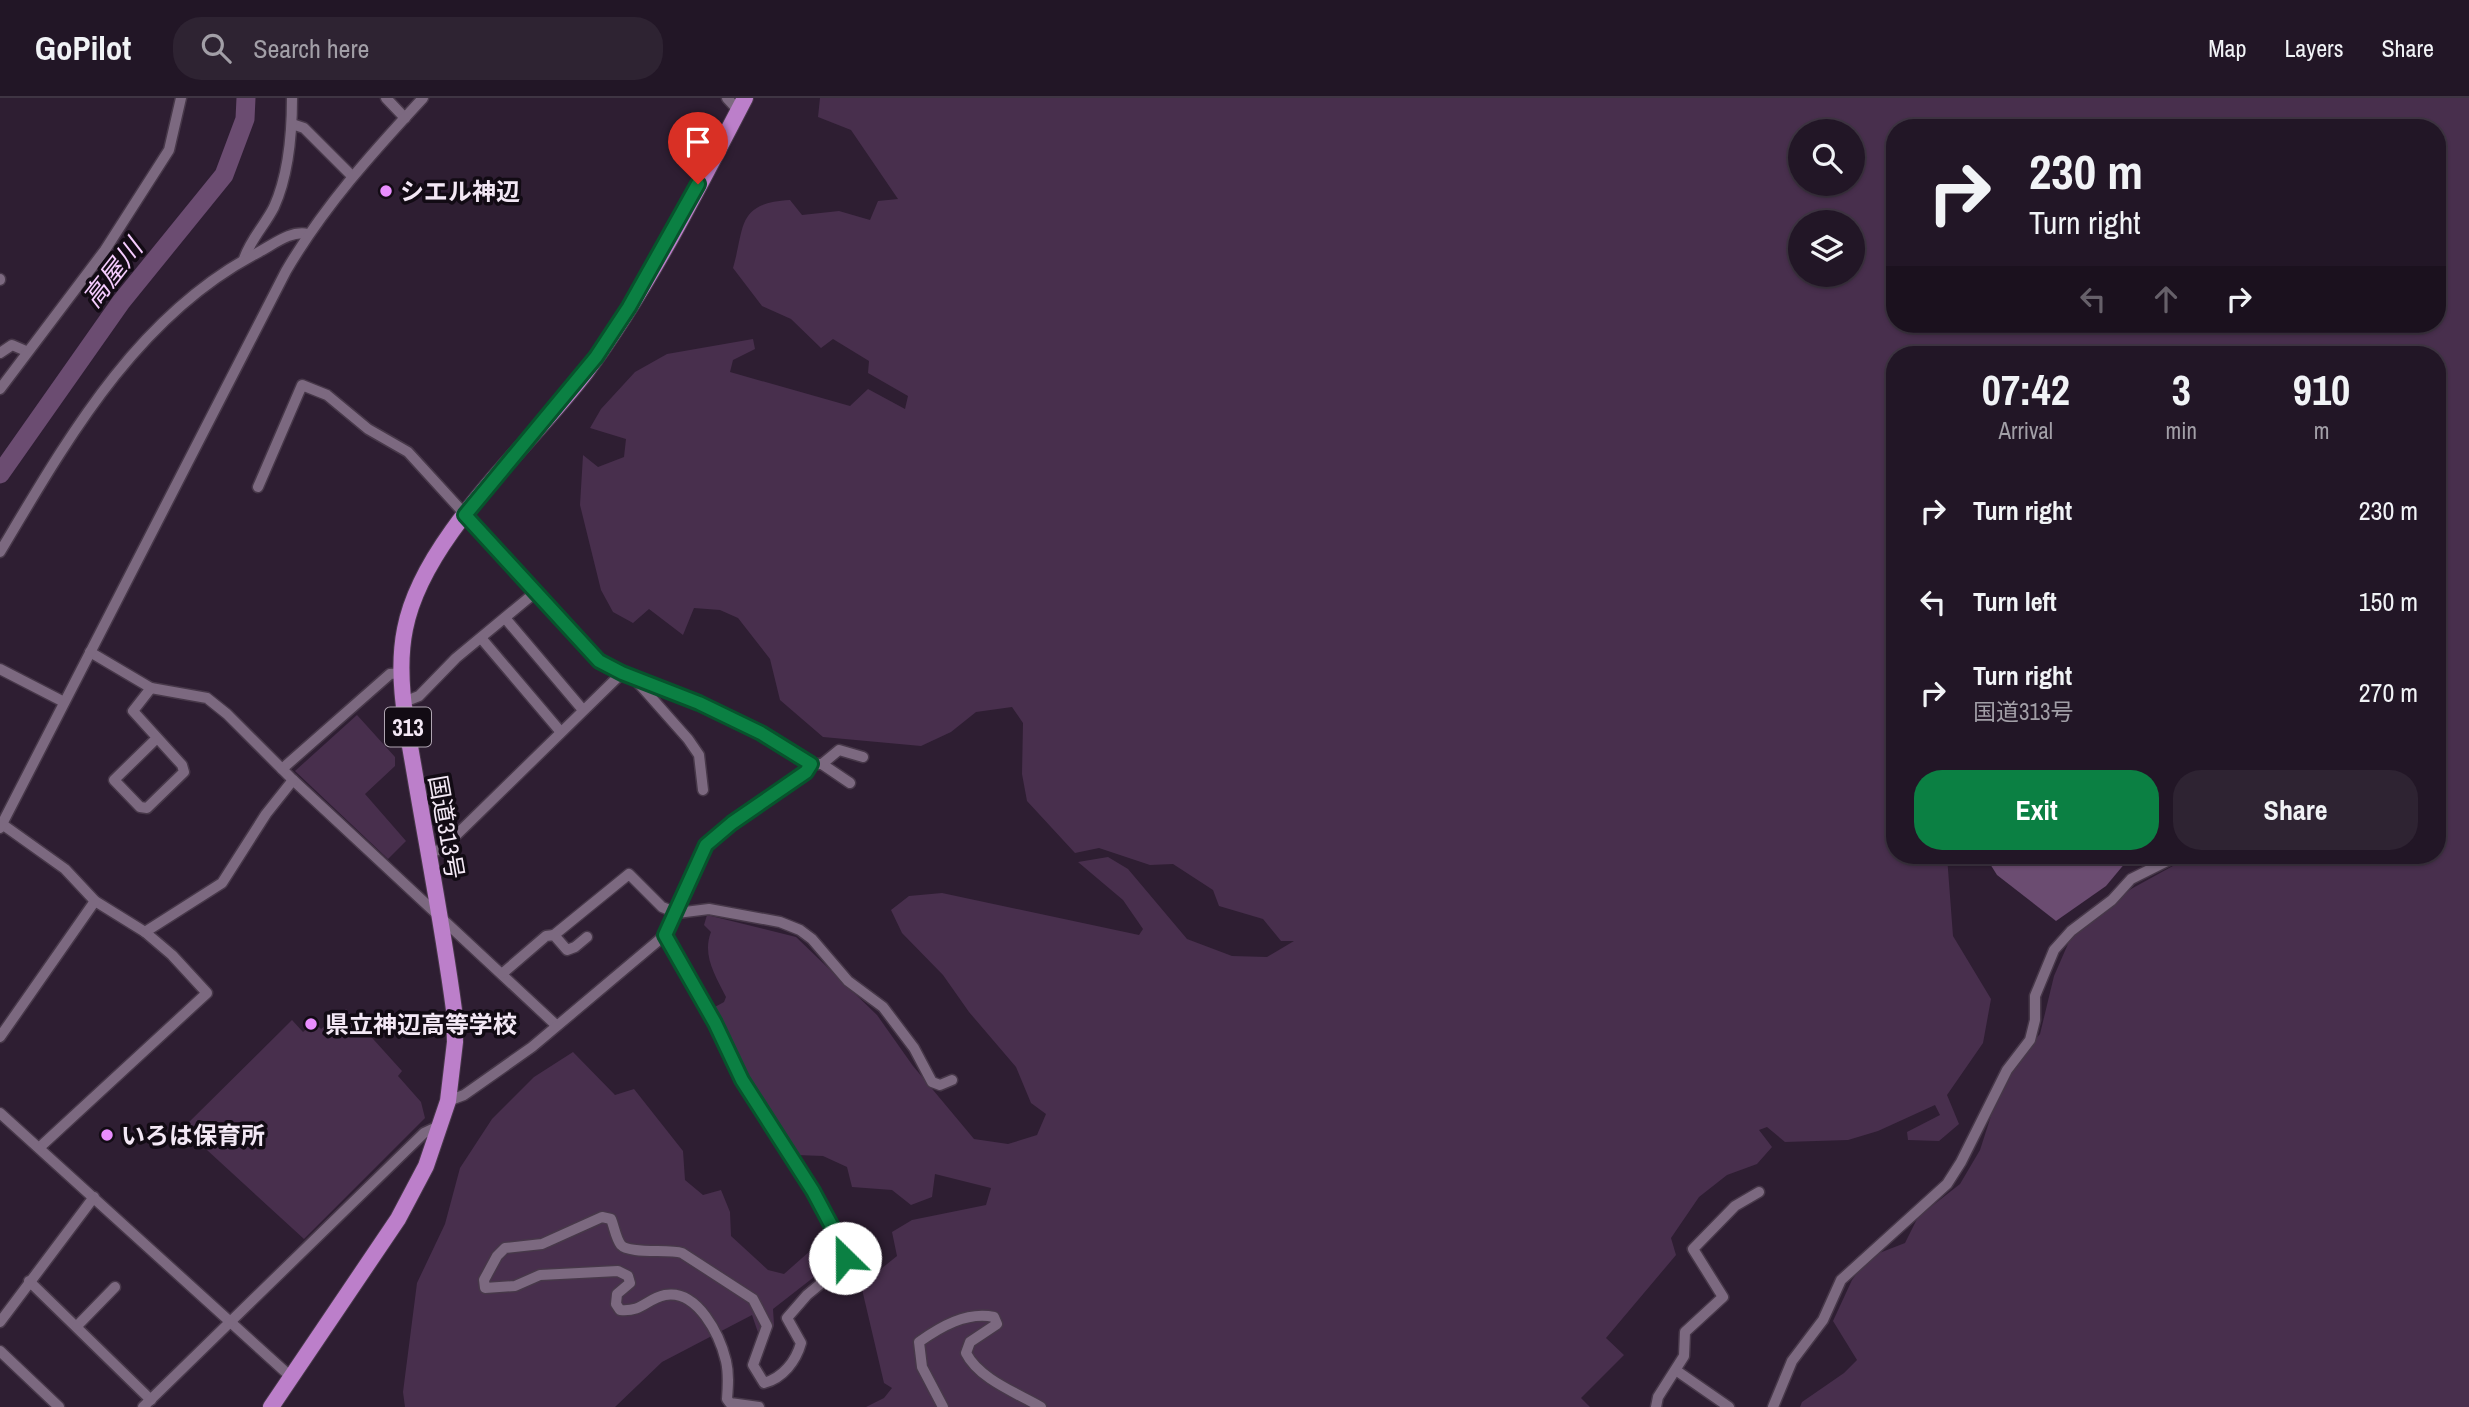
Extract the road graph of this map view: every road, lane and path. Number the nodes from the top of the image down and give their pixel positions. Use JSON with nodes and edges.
{"nodes":[{"id":1,"x":292,"y":98,"type":"edge"},
{"id":2,"x":386,"y":98,"type":"edge"},
{"id":3,"x":423,"y":98,"type":"edge"},
{"id":4,"x":727,"y":98,"type":"edge"},
{"id":5,"x":179,"y":99,"type":"edge"},
{"id":6,"x":742,"y":104,"type":"edge"},
{"id":7,"x":405,"y":118,"type":"junction"},
{"id":8,"x":292,"y":124,"type":"junction"},
{"id":9,"x":352,"y":176,"type":"junction"},
{"id":10,"x":308,"y":234,"type":"junction"},
{"id":11,"x":244,"y":259,"type":"junction"},
{"id":12,"x":26,"y":351,"type":"junction"},
{"id":13,"x":0,"y":353,"type":"edge"},
{"id":14,"x":0,"y":389,"type":"edge"},
{"id":15,"x":258,"y":487,"type":"dead end"},
{"id":16,"x":465,"y":515,"type":"junction"},
{"id":17,"x":0,"y":552,"type":"edge"},
{"id":18,"x":537,"y":592,"type":"junction"},
{"id":19,"x":505,"y":618,"type":"junction"},
{"id":20,"x":481,"y":638,"type":"junction"},
{"id":21,"x":90,"y":652,"type":"junction"},
{"id":22,"x":0,"y":669,"type":"edge"},
{"id":23,"x":403,"y":673,"type":"junction"},
{"id":24,"x":627,"y":675,"type":"junction"},
{"id":25,"x":151,"y":688,"type":"junction"},
{"id":26,"x":64,"y":702,"type":"junction"},
{"id":27,"x":404,"y":702,"type":"junction"},
{"id":28,"x":583,"y":710,"type":"junction"},
{"id":29,"x":560,"y":731,"type":"junction"},
{"id":30,"x":157,"y":738,"type":"junction"},
{"id":31,"x":863,"y":757,"type":"dead end"},
{"id":32,"x":817,"y":764,"type":"junction"},
{"id":33,"x":282,"y":769,"type":"junction"},
{"id":34,"x":293,"y":780,"type":"junction"},
{"id":35,"x":850,"y":783,"type":"dead end"},
{"id":36,"x":703,"y":790,"type":"dead end"},
{"id":37,"x":1,"y":826,"type":"edge"},
{"id":38,"x":428,"y":853,"type":"junction"},
{"id":39,"x":2161,"y":864,"type":"edge"},
{"id":40,"x":95,"y":901,"type":"junction"},
{"id":41,"x":677,"y":913,"type":"junction"},
{"id":42,"x":439,"y":914,"type":"junction"},
{"id":43,"x":145,"y":932,"type":"junction"},
{"id":44,"x":554,"y":935,"type":"junction"},
{"id":45,"x":665,"y":935,"type":"junction"},
{"id":46,"x":587,"y":937,"type":"dead end"},
{"id":47,"x":503,"y":973,"type":"junction"},
{"id":48,"x":556,"y":1026,"type":"junction"},
{"id":49,"x":0,"y":1037,"type":"edge"},
{"id":50,"x":952,"y":1080,"type":"dead end"},
{"id":51,"x":447,"y":1101,"type":"junction"},
{"id":52,"x":0,"y":1113,"type":"edge"},
{"id":53,"x":441,"y":1125,"type":"junction"},
{"id":54,"x":40,"y":1147,"type":"junction"},
{"id":55,"x":1759,"y":1192,"type":"dead end"},
{"id":56,"x":94,"y":1197,"type":"junction"},
{"id":57,"x":29,"y":1281,"type":"junction"},
{"id":58,"x":115,"y":1287,"type":"dead end"},
{"id":59,"x":0,"y":1322,"type":"edge"},
{"id":60,"x":231,"y":1322,"type":"junction"},
{"id":61,"x":77,"y":1326,"type":"junction"},
{"id":62,"x":0,"y":1351,"type":"edge"},
{"id":63,"x":1677,"y":1371,"type":"junction"},
{"id":64,"x":291,"y":1377,"type":"junction"},
{"id":65,"x":147,"y":1403,"type":"edge"},
{"id":66,"x":1722,"y":1405,"type":"edge"},
{"id":67,"x":58,"y":1407,"type":"edge"},
{"id":68,"x":271,"y":1407,"type":"edge"},
{"id":69,"x":760,"y":1407,"type":"edge"},
{"id":70,"x":943,"y":1407,"type":"edge"},
{"id":71,"x":1041,"y":1407,"type":"edge"},
{"id":72,"x":1656,"y":1407,"type":"edge"},
{"id":73,"x":1773,"y":1407,"type":"edge"}],
"edges":[{"from":1,"to":8,"type":"street"},
{"from":2,"to":7,"type":"street"},
{"from":3,"to":7,"type":"street"},
{"from":4,"to":6,"type":"street"},
{"from":5,"to":12,"type":"street"},
{"from":6,"to":16,"type":"highway","name":"国道313号","number":"313"},
{"from":7,"to":9,"type":"street"},
{"from":8,"to":9,"type":"street"},
{"from":8,"to":11,"type":"street"},
{"from":9,"to":10,"type":"street"},
{"from":10,"to":11,"type":"street"},
{"from":10,"to":21,"type":"street"},
{"from":11,"to":17,"type":"street"},
{"from":12,"to":13,"type":"street"},
{"from":12,"to":14,"type":"street"},
{"from":15,"to":16,"type":"street"},
{"from":16,"to":18,"type":"street"},
{"from":16,"to":23,"type":"highway","name":"国道313号","number":"313"},
{"from":18,"to":19,"type":"street"},
{"from":18,"to":24,"type":"street"},
{"from":19,"to":20,"type":"street"},
{"from":19,"to":28,"type":"street"},
{"from":20,"to":27,"type":"street"},
{"from":20,"to":29,"type":"street"},
{"from":21,"to":25,"type":"street"},
{"from":21,"to":26,"type":"street"},
{"from":22,"to":26,"type":"street"},
{"from":23,"to":27,"type":"highway","name":"国道313号","number":"313"},
{"from":23,"to":33,"type":"street"},
{"from":24,"to":28,"type":"street"},
{"from":24,"to":32,"type":"street"},
{"from":24,"to":36,"type":"street"},
{"from":25,"to":30,"type":"street"},
{"from":25,"to":33,"type":"street"},
{"from":26,"to":37,"type":"street"},
{"from":27,"to":38,"type":"highway","name":"国道313号","number":"313"},
{"from":28,"to":29,"type":"street"},
{"from":29,"to":38,"type":"street"},
{"from":30,"to":30,"type":"street"},
{"from":31,"to":32,"type":"street"},
{"from":32,"to":35,"type":"street"},
{"from":32,"to":41,"type":"street"},
{"from":33,"to":34,"type":"street"},
{"from":34,"to":42,"type":"street"},
{"from":34,"to":43,"type":"street"},
{"from":37,"to":40,"type":"street"},
{"from":38,"to":42,"type":"highway","name":"国道313号","number":"313"},
{"from":39,"to":73,"type":"street"},
{"from":40,"to":43,"type":"street"},
{"from":40,"to":49,"type":"street"},
{"from":41,"to":44,"type":"street"},
{"from":41,"to":45,"type":"street"},
{"from":41,"to":50,"type":"street"},
{"from":42,"to":47,"type":"street"},
{"from":42,"to":51,"type":"highway","name":"国道313号","number":"313"},
{"from":43,"to":54,"type":"street"},
{"from":44,"to":46,"type":"street"},
{"from":44,"to":47,"type":"street"},
{"from":45,"to":48,"type":"street"},
{"from":45,"to":69,"type":"street"},
{"from":47,"to":48,"type":"street"},
{"from":48,"to":51,"type":"street"},
{"from":51,"to":53,"type":"highway","name":"国道313号","number":"313"},
{"from":52,"to":54,"type":"street"},
{"from":53,"to":60,"type":"street"},
{"from":53,"to":64,"type":"highway","name":"国道313号","number":"313"},
{"from":54,"to":56,"type":"street"},
{"from":55,"to":63,"type":"street"},
{"from":56,"to":57,"type":"street"},
{"from":56,"to":60,"type":"street"},
{"from":57,"to":59,"type":"street"},
{"from":57,"to":61,"type":"street"},
{"from":58,"to":61,"type":"street"},
{"from":60,"to":64,"type":"street"},
{"from":60,"to":65,"type":"street"},
{"from":61,"to":65,"type":"street"},
{"from":62,"to":67,"type":"street"},
{"from":63,"to":66,"type":"street"},
{"from":63,"to":72,"type":"street"},
{"from":64,"to":68,"type":"highway","name":"国道313号","number":"313"},
{"from":70,"to":71,"type":"street"}]}
